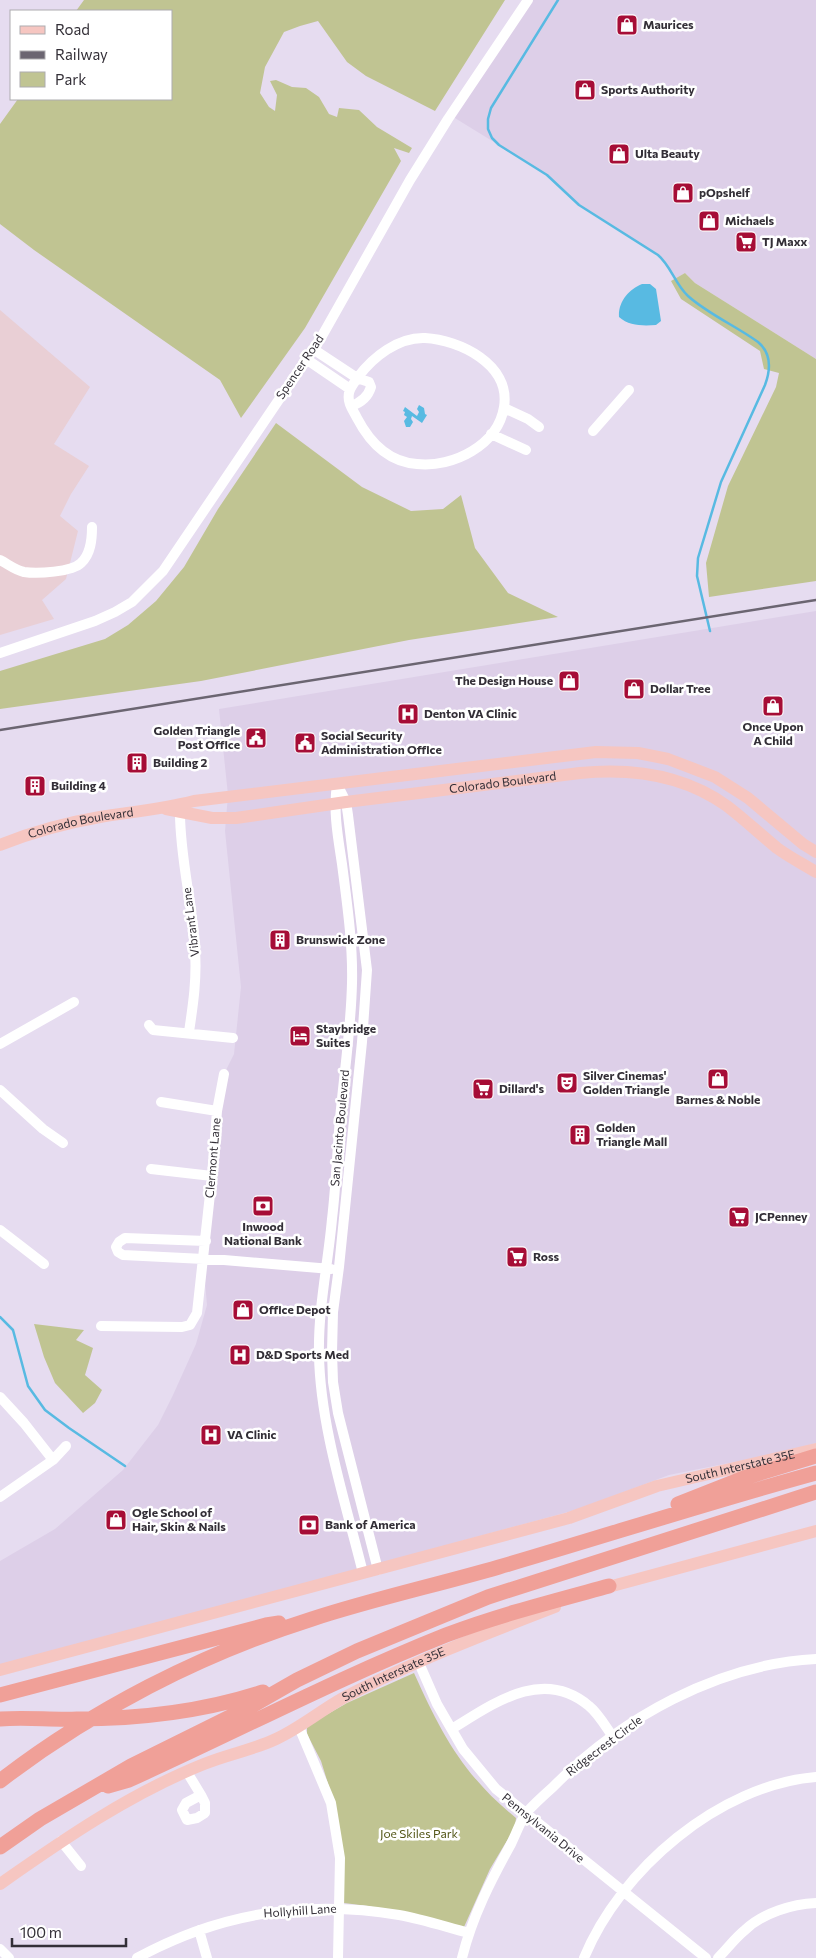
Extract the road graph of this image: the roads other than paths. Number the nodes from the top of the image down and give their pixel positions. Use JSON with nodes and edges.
{"nodes":[{"id":1,"x":528,"y":0,"type":"edge"},
{"id":2,"x":313,"y":349,"type":"junction"},
{"id":3,"x":306,"y":359,"type":"junction"},
{"id":4,"x":357,"y":378,"type":"junction"},
{"id":5,"x":350,"y":389,"type":"junction"},
{"id":6,"x":629,"y":390,"type":"dead end"},
{"id":7,"x":350,"y":406,"type":"junction"},
{"id":8,"x":504,"y":408,"type":"junction"},
{"id":9,"x":539,"y":427,"type":"dead end"},
{"id":10,"x":593,"y":431,"type":"dead end"},
{"id":11,"x":491,"y":434,"type":"junction"},
{"id":12,"x":526,"y":450,"type":"dead end"},
{"id":13,"x":92,"y":527,"type":"dead end"},
{"id":14,"x":0,"y":560,"type":"edge"},
{"id":15,"x":0,"y":653,"type":"edge"},
{"id":16,"x":337,"y":784,"type":"junction"},
{"id":17,"x":740,"y":793,"type":"junction"},
{"id":18,"x":340,"y":803,"type":"junction"},
{"id":19,"x":728,"y":807,"type":"junction"},
{"id":20,"x":164,"y":809,"type":"junction"},
{"id":21,"x":180,"y":813,"type":"junction"},
{"id":22,"x":0,"y":845,"type":"edge"},
{"id":23,"x":816,"y":852,"type":"edge"},
{"id":24,"x":816,"y":870,"type":"edge"},
{"id":25,"x":358,"y":891,"type":"junction"},
{"id":26,"x":346,"y":898,"type":"junction"},
{"id":27,"x":360,"y":903,"type":"junction"},
{"id":28,"x":74,"y":1002,"type":"dead end"},
{"id":29,"x":149,"y":1025,"type":"dead end"},
{"id":30,"x":189,"y":1032,"type":"junction"},
{"id":31,"x":233,"y":1038,"type":"dead end"},
{"id":32,"x":0,"y":1044,"type":"edge"},
{"id":33,"x":224,"y":1074,"type":"dead end"},
{"id":34,"x":0,"y":1090,"type":"edge"},
{"id":35,"x":343,"y":1093,"type":"junction"},
{"id":36,"x":356,"y":1094,"type":"junction"},
{"id":37,"x":161,"y":1102,"type":"dead end"},
{"id":38,"x":217,"y":1111,"type":"junction"},
{"id":39,"x":63,"y":1143,"type":"dead end"},
{"id":40,"x":151,"y":1169,"type":"dead end"},
{"id":41,"x":212,"y":1176,"type":"junction"},
{"id":42,"x":0,"y":1230,"type":"edge"},
{"id":43,"x":206,"y":1241,"type":"junction"},
{"id":44,"x":328,"y":1254,"type":"junction"},
{"id":45,"x":340,"y":1256,"type":"junction"},
{"id":46,"x":203,"y":1259,"type":"junction"},
{"id":47,"x":44,"y":1264,"type":"dead end"},
{"id":48,"x":339,"y":1267,"type":"junction"},
{"id":49,"x":326,"y":1270,"type":"junction"},
{"id":50,"x":101,"y":1326,"type":"dead end"},
{"id":51,"x":333,"y":1382,"type":"junction"},
{"id":52,"x":320,"y":1383,"type":"junction"},
{"id":53,"x":0,"y":1397,"type":"edge"},
{"id":54,"x":66,"y":1446,"type":"dead end"},
{"id":55,"x":816,"y":1449,"type":"edge"},
{"id":56,"x":816,"y":1456,"type":"edge"},
{"id":57,"x":53,"y":1460,"type":"junction"},
{"id":58,"x":816,"y":1473,"type":"edge"},
{"id":59,"x":816,"y":1492,"type":"edge"},
{"id":60,"x":0,"y":1497,"type":"edge"},
{"id":61,"x":816,"y":1531,"type":"edge"},
{"id":62,"x":592,"y":1538,"type":"junction"},
{"id":63,"x":378,"y":1570,"type":"junction"},
{"id":64,"x":363,"y":1574,"type":"junction"},
{"id":65,"x":609,"y":1586,"type":"junction"},
{"id":66,"x":312,"y":1619,"type":"junction"},
{"id":67,"x":816,"y":1659,"type":"edge"},
{"id":68,"x":419,"y":1664,"type":"junction"},
{"id":69,"x":0,"y":1670,"type":"edge"},
{"id":70,"x":297,"y":1680,"type":"junction"},
{"id":71,"x":0,"y":1695,"type":"edge"},
{"id":72,"x":0,"y":1719,"type":"edge"},
{"id":73,"x":299,"y":1727,"type":"junction"},
{"id":74,"x":452,"y":1729,"type":"junction"},
{"id":75,"x":613,"y":1737,"type":"junction"},
{"id":76,"x":187,"y":1772,"type":"junction"},
{"id":77,"x":816,"y":1777,"type":"edge"},
{"id":78,"x":0,"y":1781,"type":"edge"},
{"id":79,"x":81,"y":1794,"type":"junction"},
{"id":80,"x":201,"y":1795,"type":"dead end"},
{"id":81,"x":526,"y":1814,"type":"junction"},
{"id":82,"x":62,"y":1841,"type":"junction"},
{"id":83,"x":0,"y":1847,"type":"edge"},
{"id":84,"x":81,"y":1866,"type":"dead end"},
{"id":85,"x":0,"y":1884,"type":"edge"},
{"id":86,"x":622,"y":1892,"type":"junction"},
{"id":87,"x":816,"y":1903,"type":"edge"},
{"id":88,"x":340,"y":1908,"type":"junction"},
{"id":89,"x":199,"y":1930,"type":"junction"},
{"id":90,"x":469,"y":1933,"type":"junction"},
{"id":91,"x":0,"y":1949,"type":"edge"},
{"id":92,"x":8,"y":1958,"type":"edge"},
{"id":93,"x":136,"y":1958,"type":"edge"},
{"id":94,"x":207,"y":1958,"type":"edge"},
{"id":95,"x":338,"y":1958,"type":"edge"},
{"id":96,"x":462,"y":1958,"type":"edge"},
{"id":97,"x":584,"y":1958,"type":"edge"},
{"id":98,"x":706,"y":1958,"type":"edge"},
{"id":99,"x":718,"y":1958,"type":"edge"}],
"edges":[{"from":1,"to":2,"type":"street","name":"Spencer Road"},
{"from":2,"to":3,"type":"street","name":"Spencer Road"},
{"from":2,"to":4,"type":"street"},
{"from":3,"to":5,"type":"street"},
{"from":3,"to":15,"type":"street","name":"Spencer Road"},
{"from":4,"to":5,"type":"street"},
{"from":4,"to":7,"type":"street"},
{"from":4,"to":8,"type":"street"},
{"from":5,"to":7,"type":"street"},
{"from":6,"to":10,"type":"street"},
{"from":7,"to":11,"type":"street"},
{"from":8,"to":9,"type":"street"},
{"from":8,"to":11,"type":"street"},
{"from":11,"to":12,"type":"street"},
{"from":13,"to":14,"type":"street"},
{"from":16,"to":17,"type":"main road","name":"Colorado Boulevard"},
{"from":16,"to":18,"type":"street","name":"San Jacinto Boulevard"},
{"from":16,"to":20,"type":"main road","name":"Colorado Boulevard"},
{"from":17,"to":19,"type":"main road"},
{"from":17,"to":23,"type":"main road","name":"Colorado Boulevard"},
{"from":18,"to":19,"type":"main road","name":"Colorado Boulevard"},
{"from":18,"to":21,"type":"main road","name":"Colorado Boulevard"},
{"from":18,"to":25,"type":"street","name":"San Jacinto Boulevard"},
{"from":18,"to":26,"type":"street","name":"San Jacinto Boulevard"},
{"from":19,"to":24,"type":"main road","name":"Colorado Boulevard"},
{"from":20,"to":21,"type":"main road","name":"Colorado Boulevard"},
{"from":20,"to":22,"type":"main road","name":"Colorado Boulevard"},
{"from":21,"to":30,"type":"street","name":"Vibrant Lane"},
{"from":25,"to":26,"type":"street"},
{"from":25,"to":27,"type":"street","name":"San Jacinto Boulevard"},
{"from":26,"to":27,"type":"street"},
{"from":26,"to":35,"type":"street","name":"San Jacinto Boulevard"},
{"from":27,"to":36,"type":"street","name":"San Jacinto Boulevard"},
{"from":28,"to":32,"type":"street"},
{"from":29,"to":30,"type":"street"},
{"from":30,"to":31,"type":"street"},
{"from":33,"to":38,"type":"street","name":"Clermont Lane"},
{"from":34,"to":39,"type":"street"},
{"from":35,"to":36,"type":"street"},
{"from":35,"to":44,"type":"street","name":"San Jacinto Boulevard"},
{"from":36,"to":45,"type":"street","name":"San Jacinto Boulevard"},
{"from":37,"to":38,"type":"street"},
{"from":38,"to":41,"type":"street","name":"Clermont Lane"},
{"from":40,"to":41,"type":"street"},
{"from":41,"to":43,"type":"street","name":"Clermont Lane"},
{"from":42,"to":47,"type":"street"},
{"from":43,"to":46,"type":"street","name":"Clermont Lane"},
{"from":43,"to":46,"type":"street"},
{"from":44,"to":45,"type":"street"},
{"from":44,"to":49,"type":"street","name":"San Jacinto Boulevard"},
{"from":45,"to":48,"type":"street","name":"San Jacinto Boulevard"},
{"from":46,"to":49,"type":"street"},
{"from":46,"to":50,"type":"street","name":"Clermont Lane"},
{"from":48,"to":49,"type":"street"},
{"from":48,"to":51,"type":"street","name":"San Jacinto Boulevard"},
{"from":49,"to":52,"type":"street","name":"San Jacinto Boulevard"},
{"from":51,"to":52,"type":"street"},
{"from":51,"to":63,"type":"street","name":"San Jacinto Boulevard"},
{"from":52,"to":64,"type":"street","name":"San Jacinto Boulevard"},
{"from":53,"to":57,"type":"street"},
{"from":54,"to":57,"type":"street"},
{"from":55,"to":63,"type":"main road","name":"South Interstate 35E"},
{"from":56,"to":62,"type":"highway"},
{"from":57,"to":60,"type":"street"},
{"from":58,"to":62,"type":"highway"},
{"from":59,"to":70,"type":"highway"},
{"from":61,"to":65,"type":"main road","name":"South Interstate 35E"},
{"from":62,"to":66,"type":"highway"},
{"from":63,"to":64,"type":"main road","name":"South Interstate 35E"},
{"from":64,"to":69,"type":"main road","name":"South Interstate 35E"},
{"from":65,"to":68,"type":"main road","name":"South Interstate 35E"},
{"from":65,"to":79,"type":"highway"},
{"from":66,"to":71,"type":"highway"},
{"from":66,"to":78,"type":"highway"},
{"from":67,"to":75,"type":"street","name":"Ridgecrest Circle"},
{"from":68,"to":73,"type":"main road","name":"South Interstate 35E"},
{"from":68,"to":74,"type":"street","name":"Pennsylvania Drive"},
{"from":70,"to":72,"type":"highway"},
{"from":70,"to":79,"type":"highway"},
{"from":73,"to":76,"type":"main road","name":"South Interstate 35E"},
{"from":73,"to":88,"type":"street"},
{"from":74,"to":75,"type":"street"},
{"from":74,"to":81,"type":"street","name":"Pennsylvania Drive"},
{"from":75,"to":81,"type":"street","name":"Ridgecrest Circle"},
{"from":76,"to":80,"type":"street"},
{"from":76,"to":82,"type":"main road","name":"South Interstate 35E"},
{"from":77,"to":86,"type":"street"},
{"from":79,"to":83,"type":"highway"},
{"from":81,"to":86,"type":"street","name":"Pennsylvania Drive"},
{"from":81,"to":90,"type":"street","name":"Ridgecrest Circle"},
{"from":82,"to":84,"type":"street"},
{"from":82,"to":85,"type":"main road","name":"South Interstate 35E"},
{"from":86,"to":97,"type":"street"},
{"from":86,"to":98,"type":"street","name":"Pennsylvania Drive"},
{"from":87,"to":99,"type":"street"},
{"from":88,"to":89,"type":"street","name":"Hollyhill Lane"},
{"from":88,"to":90,"type":"street","name":"Hollyhill Lane"},
{"from":88,"to":95,"type":"street"},
{"from":89,"to":93,"type":"street","name":"Hollyhill Lane"},
{"from":89,"to":94,"type":"street"},
{"from":90,"to":96,"type":"street","name":"Ridgecrest Circle"},
{"from":91,"to":92,"type":"street"}]}
